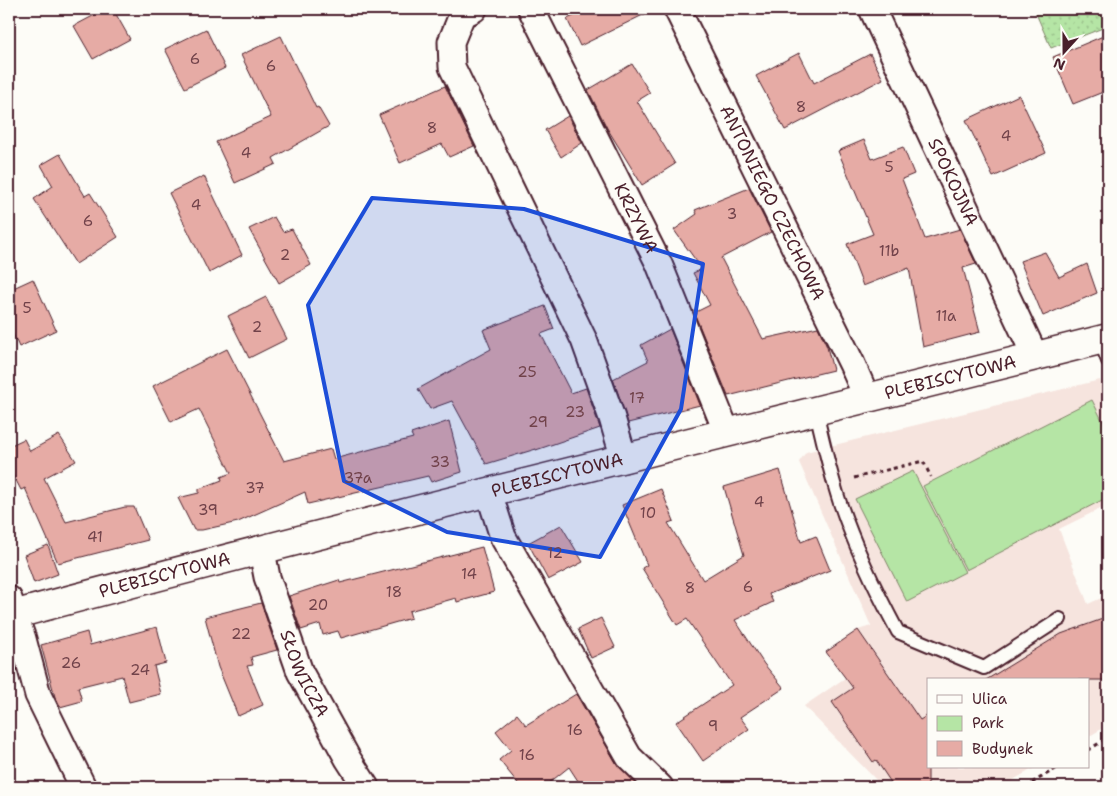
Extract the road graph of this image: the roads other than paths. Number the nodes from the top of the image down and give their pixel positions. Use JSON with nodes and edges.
{"nodes":[{"id":1,"x":474,"y":9,"type":"edge"},
{"id":2,"x":531,"y":9,"type":"edge"},
{"id":3,"x":677,"y":9,"type":"edge"},
{"id":4,"x":872,"y":9,"type":"edge"},
{"id":5,"x":1106,"y":346,"type":"edge"},
{"id":6,"x":1035,"y":356,"type":"junction"},
{"id":7,"x":867,"y":398,"type":"junction"},
{"id":8,"x":816,"y":411,"type":"junction"},
{"id":9,"x":727,"y":433,"type":"junction"},
{"id":10,"x":624,"y":459,"type":"junction"},
{"id":11,"x":489,"y":493,"type":"junction"},
{"id":12,"x":262,"y":551,"type":"junction"},
{"id":13,"x":11,"y":610,"type":"edge"},
{"id":14,"x":1060,"y":619,"type":"dead end"},
{"id":15,"x":83,"y":787,"type":"edge"},
{"id":16,"x":366,"y":787,"type":"edge"},
{"id":17,"x":660,"y":787,"type":"edge"}],
"edges":[{"from":1,"to":10,"type":"street"},
{"from":2,"to":9,"type":"street","name":"KRZYWA"},
{"from":3,"to":7,"type":"street","name":"ANTONIEGO CZECHOWA"},
{"from":4,"to":6,"type":"street","name":"SPOKOJNA"},
{"from":5,"to":6,"type":"street","name":"PLEBISCYTOWA"},
{"from":6,"to":7,"type":"street","name":"PLEBISCYTOWA"},
{"from":7,"to":8,"type":"street","name":"PLEBISCYTOWA"},
{"from":8,"to":9,"type":"street","name":"PLEBISCYTOWA"},
{"from":8,"to":14,"type":"lane"},
{"from":9,"to":10,"type":"street","name":"PLEBISCYTOWA"},
{"from":10,"to":11,"type":"street","name":"PLEBISCYTOWA"},
{"from":11,"to":12,"type":"street","name":"PLEBISCYTOWA"},
{"from":11,"to":17,"type":"street"},
{"from":12,"to":13,"type":"street","name":"PLEBISCYTOWA"},
{"from":12,"to":16,"type":"street","name":"SŁOWICZA"},
{"from":13,"to":15,"type":"street"}]}
